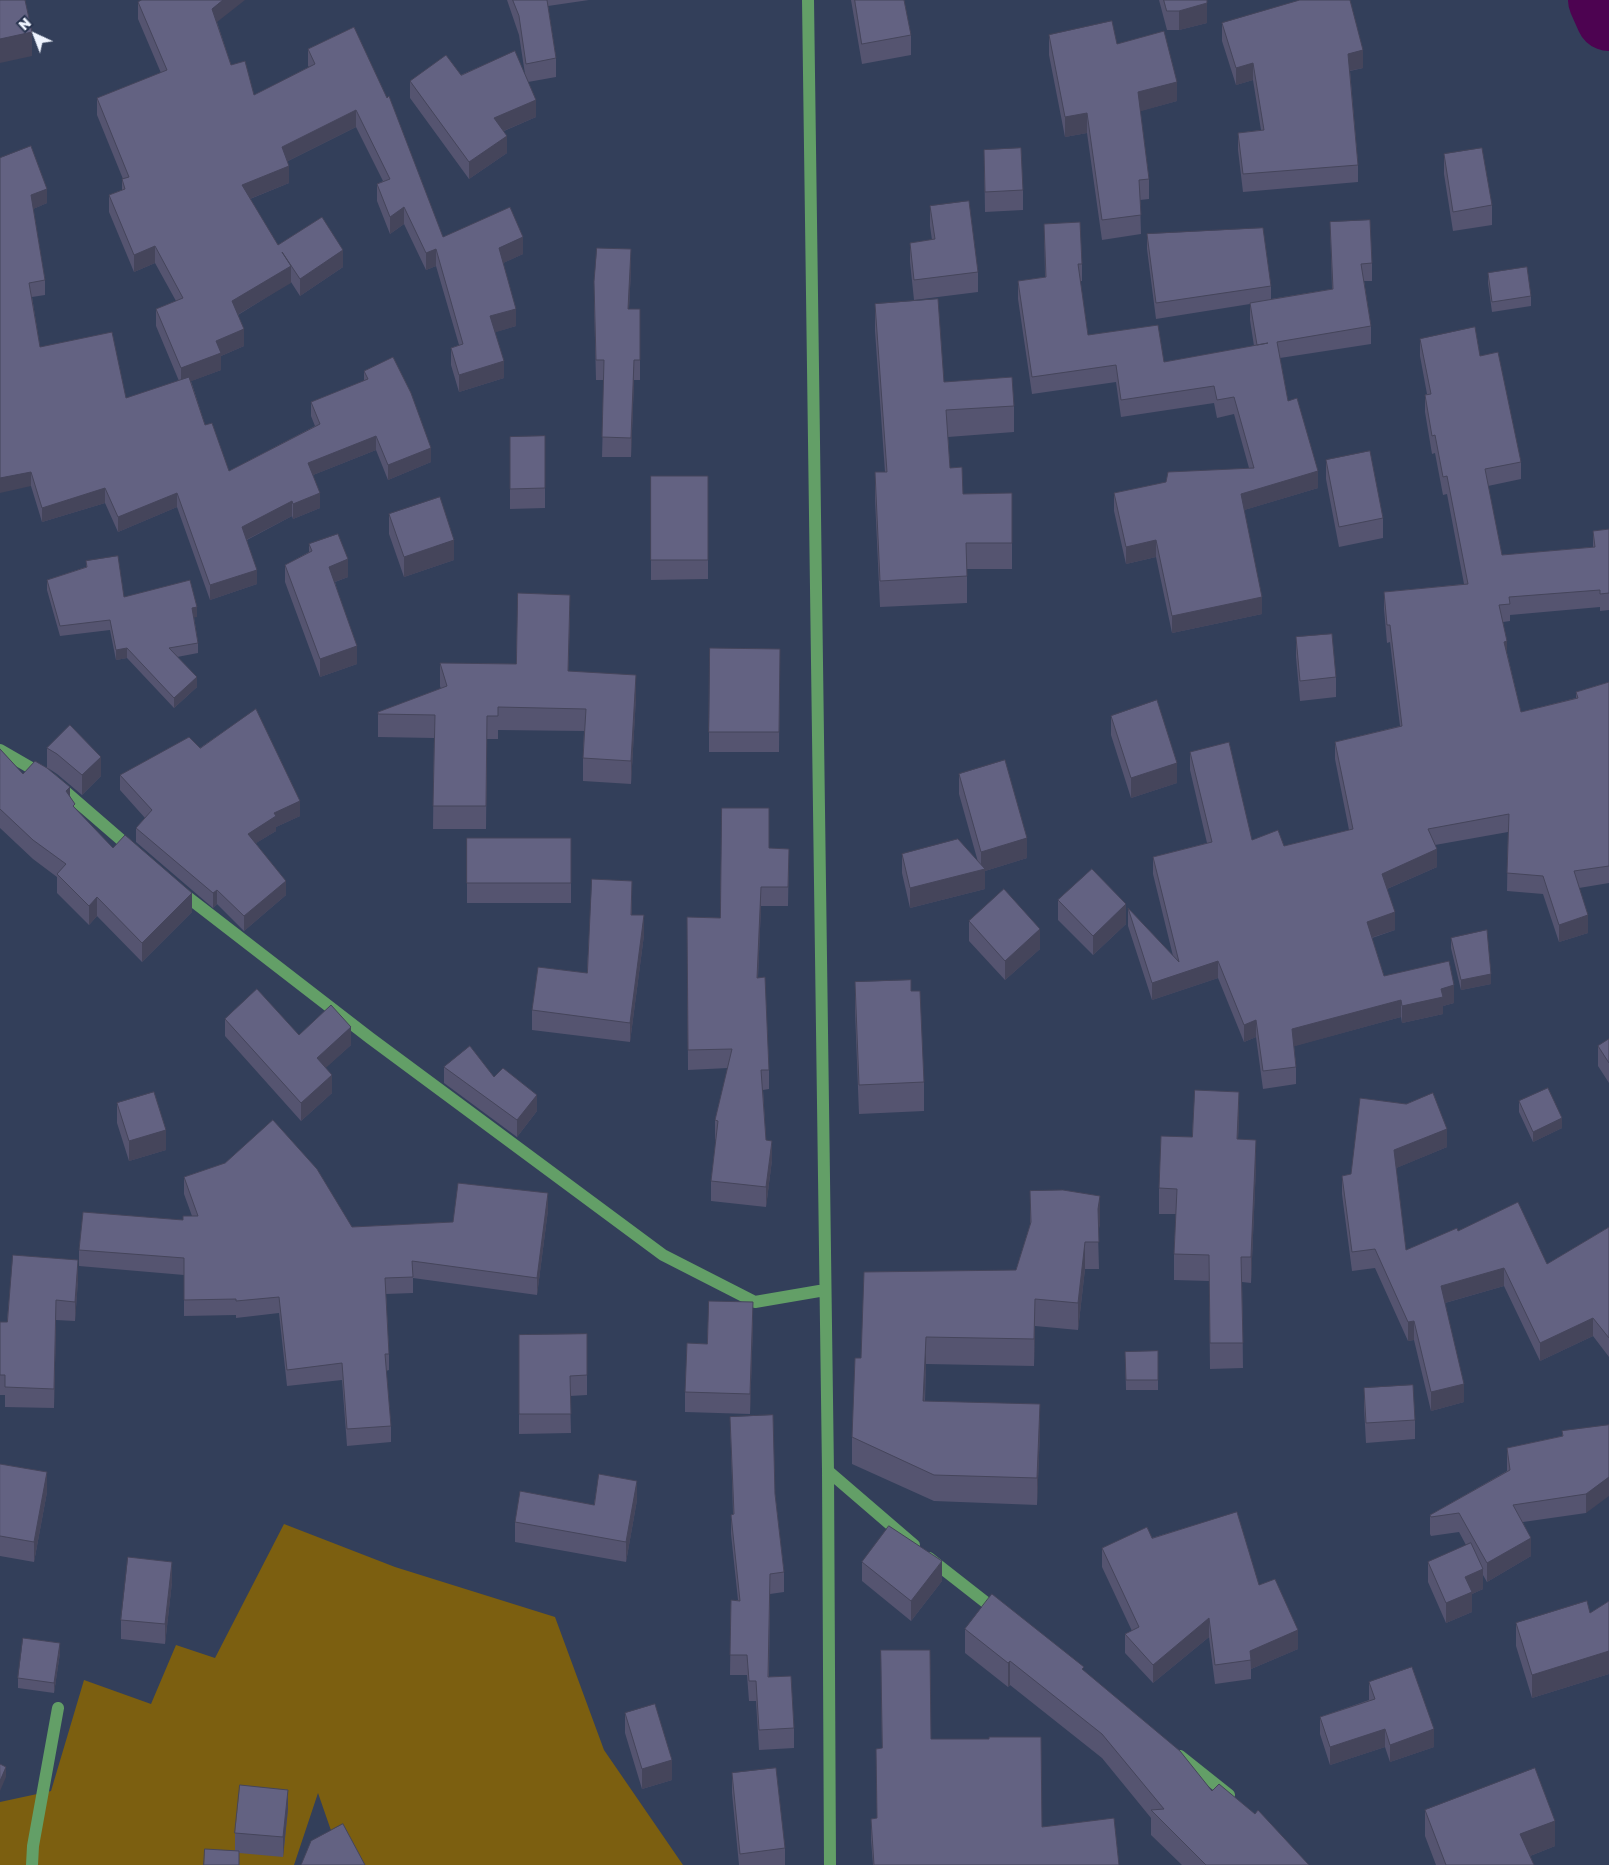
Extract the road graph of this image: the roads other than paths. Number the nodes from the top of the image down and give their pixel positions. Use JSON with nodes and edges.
{"nodes":[{"id":1,"x":808,"y":0,"type":"edge"},
{"id":2,"x":0,"y":750,"type":"edge"},
{"id":3,"x":142,"y":858,"type":"edge"},
{"id":4,"x":171,"y":884,"type":"edge"},
{"id":5,"x":825,"y":1290,"type":"junction"},
{"id":6,"x":828,"y":1471,"type":"junction"},
{"id":7,"x":1008,"y":1620,"type":"edge"},
{"id":8,"x":58,"y":1708,"type":"dead end"},
{"id":9,"x":1169,"y":1748,"type":"edge"},
{"id":10,"x":1239,"y":1803,"type":"edge"},
{"id":11,"x":32,"y":1865,"type":"edge"},
{"id":12,"x":830,"y":1865,"type":"edge"}],
"edges":[{"from":1,"to":5,"type":"street"},
{"from":2,"to":3,"type":"street"},
{"from":4,"to":5,"type":"street"},
{"from":5,"to":6,"type":"street"},
{"from":6,"to":7,"type":"street"},
{"from":6,"to":12,"type":"street"},
{"from":8,"to":11,"type":"street"},
{"from":9,"to":10,"type":"street"}]}
